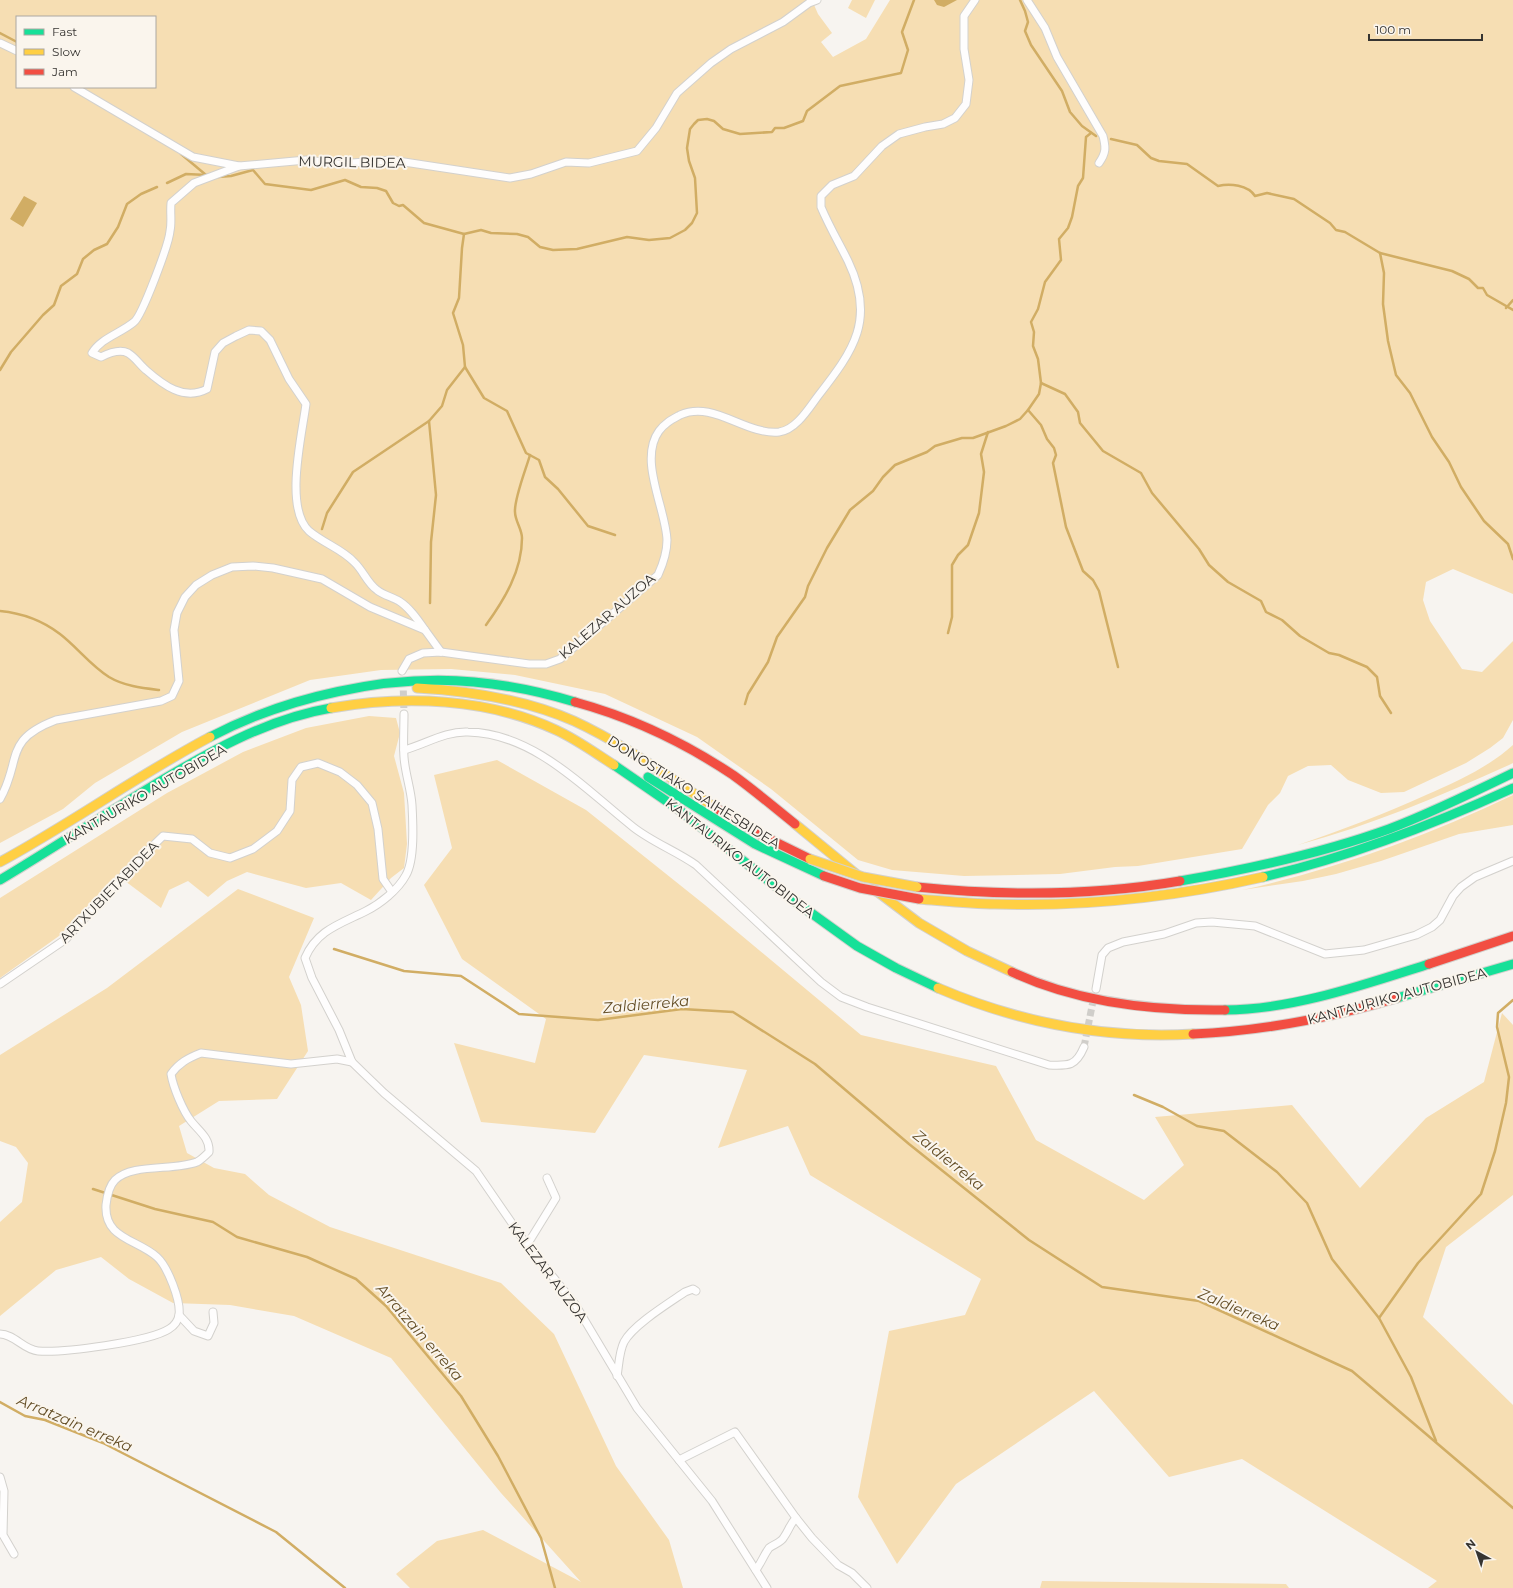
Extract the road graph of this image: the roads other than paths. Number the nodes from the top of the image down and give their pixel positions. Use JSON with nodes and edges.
{"nodes":[{"id":1,"x":817,"y":0,"type":"edge"},
{"id":2,"x":975,"y":0,"type":"edge"},
{"id":3,"x":1027,"y":0,"type":"edge"},
{"id":4,"x":806,"y":2,"type":"edge"},
{"id":5,"x":0,"y":43,"type":"edge"},
{"id":6,"x":16,"y":51,"type":"edge"},
{"id":7,"x":76,"y":88,"type":"edge"},
{"id":8,"x":1099,"y":163,"type":"dead end"},
{"id":9,"x":239,"y":166,"type":"junction"},
{"id":10,"x":425,"y":630,"type":"junction"},
{"id":11,"x":441,"y":652,"type":"junction"},
{"id":12,"x":402,"y":671,"type":"tunnel mouth"},
{"id":13,"x":362,"y":686,"type":"junction"},
{"id":14,"x":404,"y":714,"type":"tunnel mouth"},
{"id":15,"x":552,"y":728,"type":"junction"},
{"id":16,"x":404,"y":750,"type":"junction"},
{"id":17,"x":1513,"y":773,"type":"edge"},
{"id":18,"x":1513,"y":788,"type":"edge"},
{"id":19,"x":0,"y":799,"type":"edge"},
{"id":20,"x":1513,"y":861,"type":"edge"},
{"id":21,"x":0,"y":862,"type":"edge"},
{"id":22,"x":0,"y":880,"type":"edge"},
{"id":23,"x":392,"y":892,"type":"junction"},
{"id":24,"x":1513,"y":936,"type":"edge"},
{"id":25,"x":1513,"y":964,"type":"edge"},
{"id":26,"x":0,"y":984,"type":"edge"},
{"id":27,"x":1096,"y":989,"type":"tunnel mouth"},
{"id":28,"x":1084,"y":1047,"type":"tunnel mouth"},
{"id":29,"x":352,"y":1062,"type":"junction"},
{"id":30,"x":547,"y":1178,"type":"dead end"},
{"id":31,"x":527,"y":1245,"type":"junction"},
{"id":32,"x":696,"y":1291,"type":"dead end"},
{"id":33,"x":213,"y":1312,"type":"dead end"},
{"id":34,"x":179,"y":1315,"type":"junction"},
{"id":35,"x":0,"y":1334,"type":"edge"},
{"id":36,"x":617,"y":1376,"type":"junction"},
{"id":37,"x":678,"y":1460,"type":"junction"},
{"id":38,"x":0,"y":1477,"type":"edge"},
{"id":39,"x":796,"y":1518,"type":"junction"},
{"id":40,"x":14,"y":1554,"type":"dead end"},
{"id":41,"x":756,"y":1570,"type":"junction"},
{"id":42,"x":767,"y":1588,"type":"edge"},
{"id":43,"x":867,"y":1588,"type":"edge"}],
"edges":[{"from":1,"to":4,"type":"street"},
{"from":2,"to":11,"type":"street","name":"KALEZAR AUZOA"},
{"from":3,"to":8,"type":"street"},
{"from":4,"to":9,"type":"street","name":"MURGIL BIDEA"},
{"from":5,"to":6,"type":"street"},
{"from":7,"to":9,"type":"street","name":"MURGIL BIDEA"},
{"from":9,"to":10,"type":"street"},
{"from":10,"to":11,"type":"street"},
{"from":10,"to":19,"type":"street"},
{"from":11,"to":12,"type":"street","name":"KALEZAR AUZOA"},
{"from":13,"to":17,"type":"highway","name":"DONOSTIAKO SAIHESBIDEA","bridge":true},
{"from":13,"to":21,"type":"highway","name":"KANTAURIKO AUTOBIDEA"},
{"from":13,"to":24,"type":"highway","name":"KANTAURIKO AUTOBIDEA"},
{"from":14,"to":16,"type":"street","name":"KALEZAR AUZOA"},
{"from":15,"to":18,"type":"highway","name":"DONOSTIAKO SAIHESBIDEA","bridge":true},
{"from":15,"to":22,"type":"highway","name":"KANTAURIKO AUTOBIDEA"},
{"from":15,"to":25,"type":"highway","name":"KANTAURIKO AUTOBIDEA"},
{"from":16,"to":23,"type":"street","name":"KALEZAR AUZOA"},
{"from":16,"to":28,"type":"street"},
{"from":20,"to":27,"type":"street"},
{"from":23,"to":26,"type":"street","name":"ARTXUBIETABIDEA"},
{"from":23,"to":29,"type":"street","name":"KALEZAR AUZOA"},
{"from":29,"to":31,"type":"street","name":"KALEZAR AUZOA"},
{"from":29,"to":34,"type":"street"},
{"from":30,"to":31,"type":"street"},
{"from":31,"to":36,"type":"street","name":"KALEZAR AUZOA"},
{"from":32,"to":36,"type":"street"},
{"from":33,"to":34,"type":"street"},
{"from":34,"to":35,"type":"street"},
{"from":36,"to":37,"type":"street","name":"KALEZAR AUZOA"},
{"from":37,"to":39,"type":"street"},
{"from":37,"to":41,"type":"street","name":"KALEZAR AUZOA"},
{"from":38,"to":40,"type":"street"},
{"from":39,"to":41,"type":"street"},
{"from":39,"to":43,"type":"street"},
{"from":41,"to":42,"type":"street","name":"KALEZAR AUZOA"}]}
